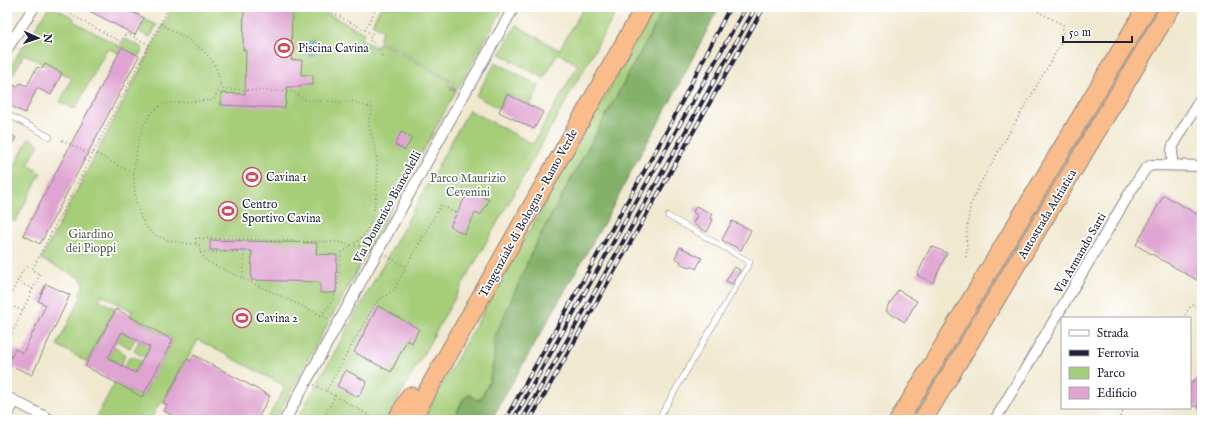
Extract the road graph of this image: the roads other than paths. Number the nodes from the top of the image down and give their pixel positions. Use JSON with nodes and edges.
{"nodes":[{"id":1,"x":34,"y":7,"type":"edge"},
{"id":2,"x":514,"y":7,"type":"edge"},
{"id":3,"x":630,"y":7,"type":"edge"},
{"id":4,"x":644,"y":7,"type":"edge"},
{"id":5,"x":1147,"y":7,"type":"edge"},
{"id":6,"x":1171,"y":7,"type":"edge"},
{"id":7,"x":7,"y":48,"type":"edge"},
{"id":8,"x":1202,"y":96,"type":"edge"},
{"id":9,"x":7,"y":114,"type":"edge"},
{"id":10,"x":50,"y":137,"type":"dead end"},
{"id":11,"x":1172,"y":165,"type":"junction"},
{"id":12,"x":1202,"y":166,"type":"edge"},
{"id":13,"x":668,"y":216,"type":"dead end"},
{"id":14,"x":11,"y":399,"type":"edge"},
{"id":15,"x":7,"y":416,"type":"edge"},
{"id":16,"x":51,"y":420,"type":"edge"},
{"id":17,"x":285,"y":420,"type":"edge"},
{"id":18,"x":397,"y":420,"type":"edge"},
{"id":19,"x":411,"y":420,"type":"edge"},
{"id":20,"x":658,"y":420,"type":"edge"},
{"id":21,"x":899,"y":420,"type":"edge"},
{"id":22,"x":923,"y":420,"type":"edge"},
{"id":23,"x":995,"y":420,"type":"edge"}],
"edges":[{"from":1,"to":7,"type":"street"},
{"from":2,"to":17,"type":"street","name":"Via Domenico Biancolelli"},
{"from":3,"to":18,"type":"highway","name":"Tangenziale di Bologna - Ramo Verde"},
{"from":4,"to":19,"type":"highway","name":"Tangenziale di Bologna - Ramo Verde"},
{"from":5,"to":21,"type":"highway","name":"Autostrada Adriatica"},
{"from":6,"to":22,"type":"highway","name":"Autostrada Adriatica"},
{"from":8,"to":11,"type":"street"},
{"from":9,"to":10,"type":"lane"},
{"from":11,"to":12,"type":"street","name":"Via Armando Sarti"},
{"from":11,"to":23,"type":"street","name":"Via Armando Sarti"},
{"from":13,"to":20,"type":"lane"},
{"from":14,"to":15,"type":"street"},
{"from":14,"to":16,"type":"street"}]}
